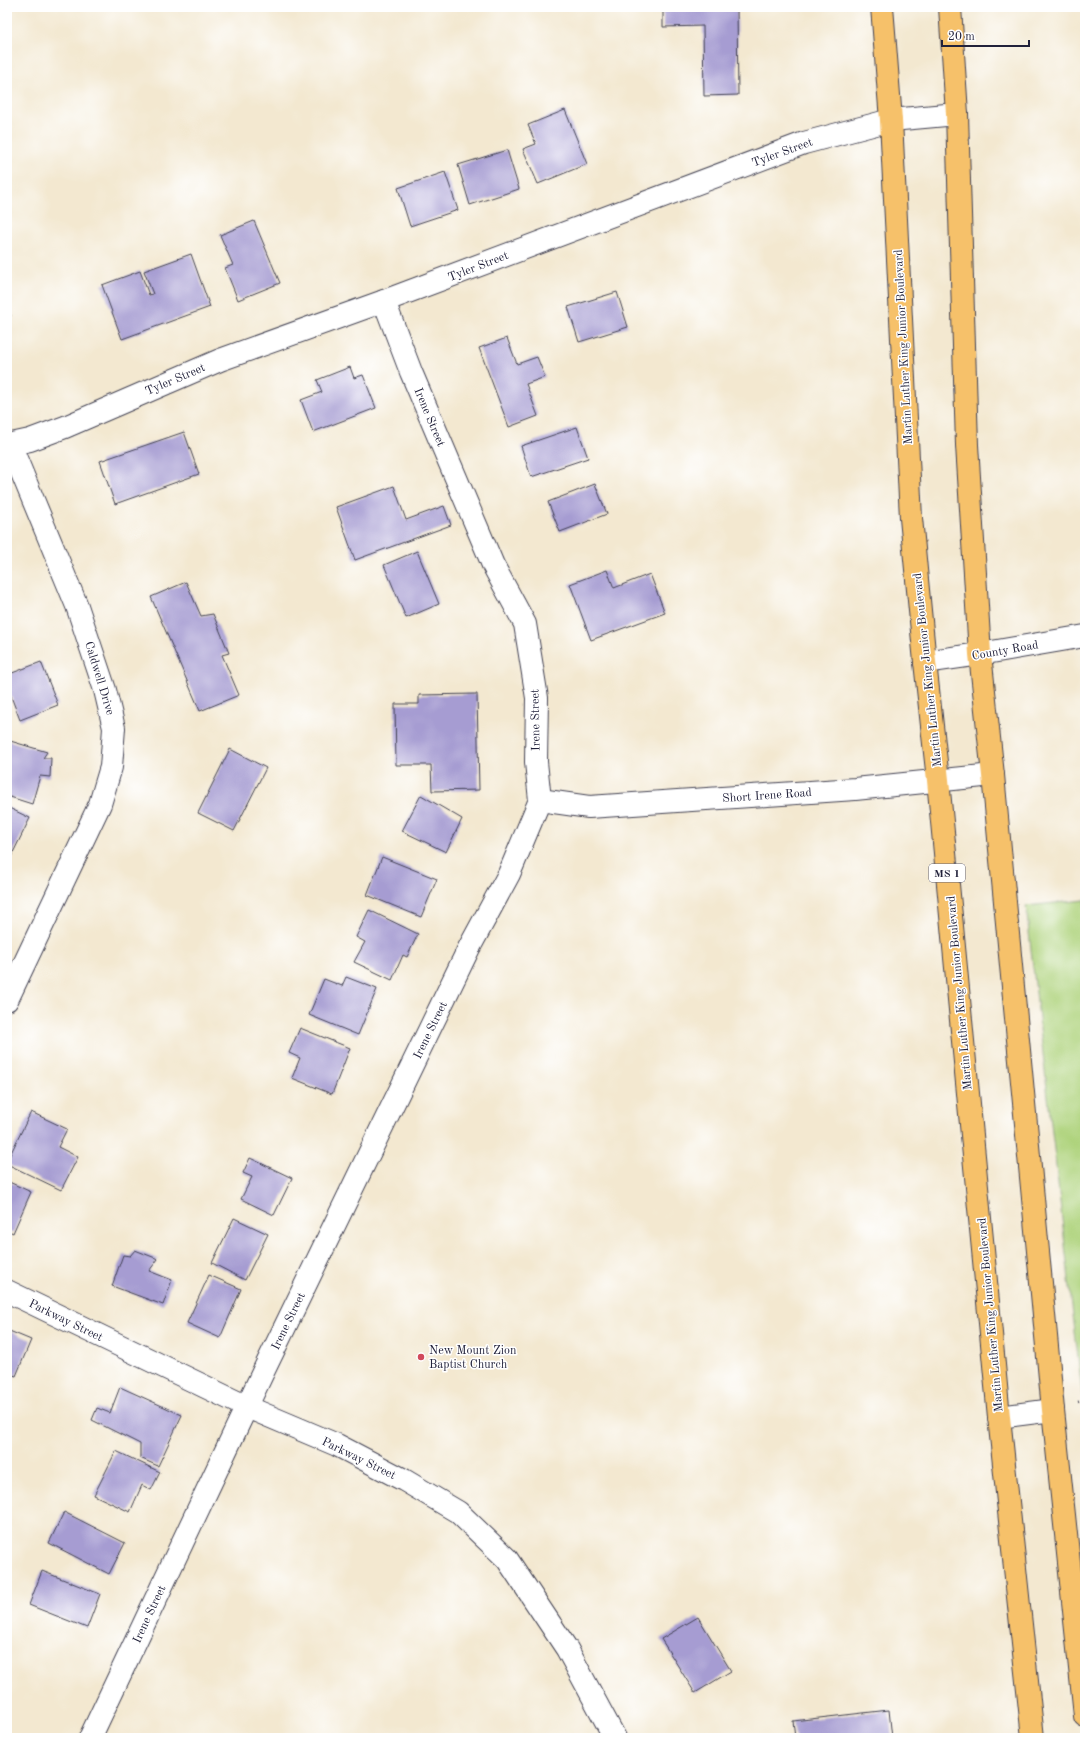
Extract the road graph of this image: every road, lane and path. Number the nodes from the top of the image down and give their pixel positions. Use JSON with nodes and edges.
{"nodes":[{"id":1,"x":882,"y":7,"type":"edge"},
{"id":2,"x":950,"y":7,"type":"edge"},
{"id":3,"x":957,"y":114,"type":"junction"},
{"id":4,"x":891,"y":120,"type":"junction"},
{"id":5,"x":384,"y":301,"type":"junction"},
{"id":6,"x":9,"y":444,"type":"edge"},
{"id":7,"x":1085,"y":636,"type":"edge"},
{"id":8,"x":980,"y":654,"type":"junction"},
{"id":9,"x":925,"y":662,"type":"junction"},
{"id":10,"x":993,"y":775,"type":"junction"},
{"id":11,"x":938,"y":780,"type":"junction"},
{"id":12,"x":540,"y":800,"type":"junction"},
{"id":13,"x":7,"y":1000,"type":"edge"},
{"id":14,"x":7,"y":1291,"type":"edge"},
{"id":15,"x":247,"y":1407,"type":"junction"},
{"id":16,"x":1053,"y":1410,"type":"junction"},
{"id":17,"x":999,"y":1417,"type":"junction"},
{"id":18,"x":1085,"y":1716,"type":"edge"},
{"id":19,"x":90,"y":1738,"type":"edge"},
{"id":20,"x":615,"y":1738,"type":"edge"},
{"id":21,"x":1033,"y":1738,"type":"edge"}],
"edges":[{"from":1,"to":4,"type":"main road","name":"Martin Luther King Junior Boulevard","number":"MS 1"},
{"from":2,"to":3,"type":"main road"},
{"from":3,"to":4,"type":"street","name":"Tyler Street"},
{"from":3,"to":8,"type":"main road"},
{"from":4,"to":5,"type":"street","name":"Tyler Street"},
{"from":4,"to":9,"type":"main road","name":"Martin Luther King Junior Boulevard","number":"MS 1"},
{"from":5,"to":6,"type":"street","name":"Tyler Street"},
{"from":5,"to":12,"type":"street","name":"Irene Street"},
{"from":6,"to":13,"type":"street","name":"Caldwell Drive"},
{"from":7,"to":8,"type":"street","name":"County Road"},
{"from":8,"to":9,"type":"street","name":"County Road"},
{"from":8,"to":10,"type":"main road"},
{"from":9,"to":11,"type":"main road","name":"Martin Luther King Junior Boulevard","number":"MS 1"},
{"from":10,"to":11,"type":"street","name":"Short Irene Road"},
{"from":10,"to":16,"type":"main road"},
{"from":11,"to":12,"type":"street","name":"Short Irene Road"},
{"from":11,"to":17,"type":"main road","name":"Martin Luther King Junior Boulevard","number":"MS 1"},
{"from":12,"to":15,"type":"street","name":"Irene Street"},
{"from":14,"to":15,"type":"street","name":"Parkway Street"},
{"from":15,"to":19,"type":"street","name":"Irene Street"},
{"from":15,"to":20,"type":"street","name":"Parkway Street"},
{"from":16,"to":17,"type":"street"},
{"from":16,"to":18,"type":"main road"},
{"from":17,"to":21,"type":"main road","name":"Martin Luther King Junior Boulevard","number":"MS 1"}]}
